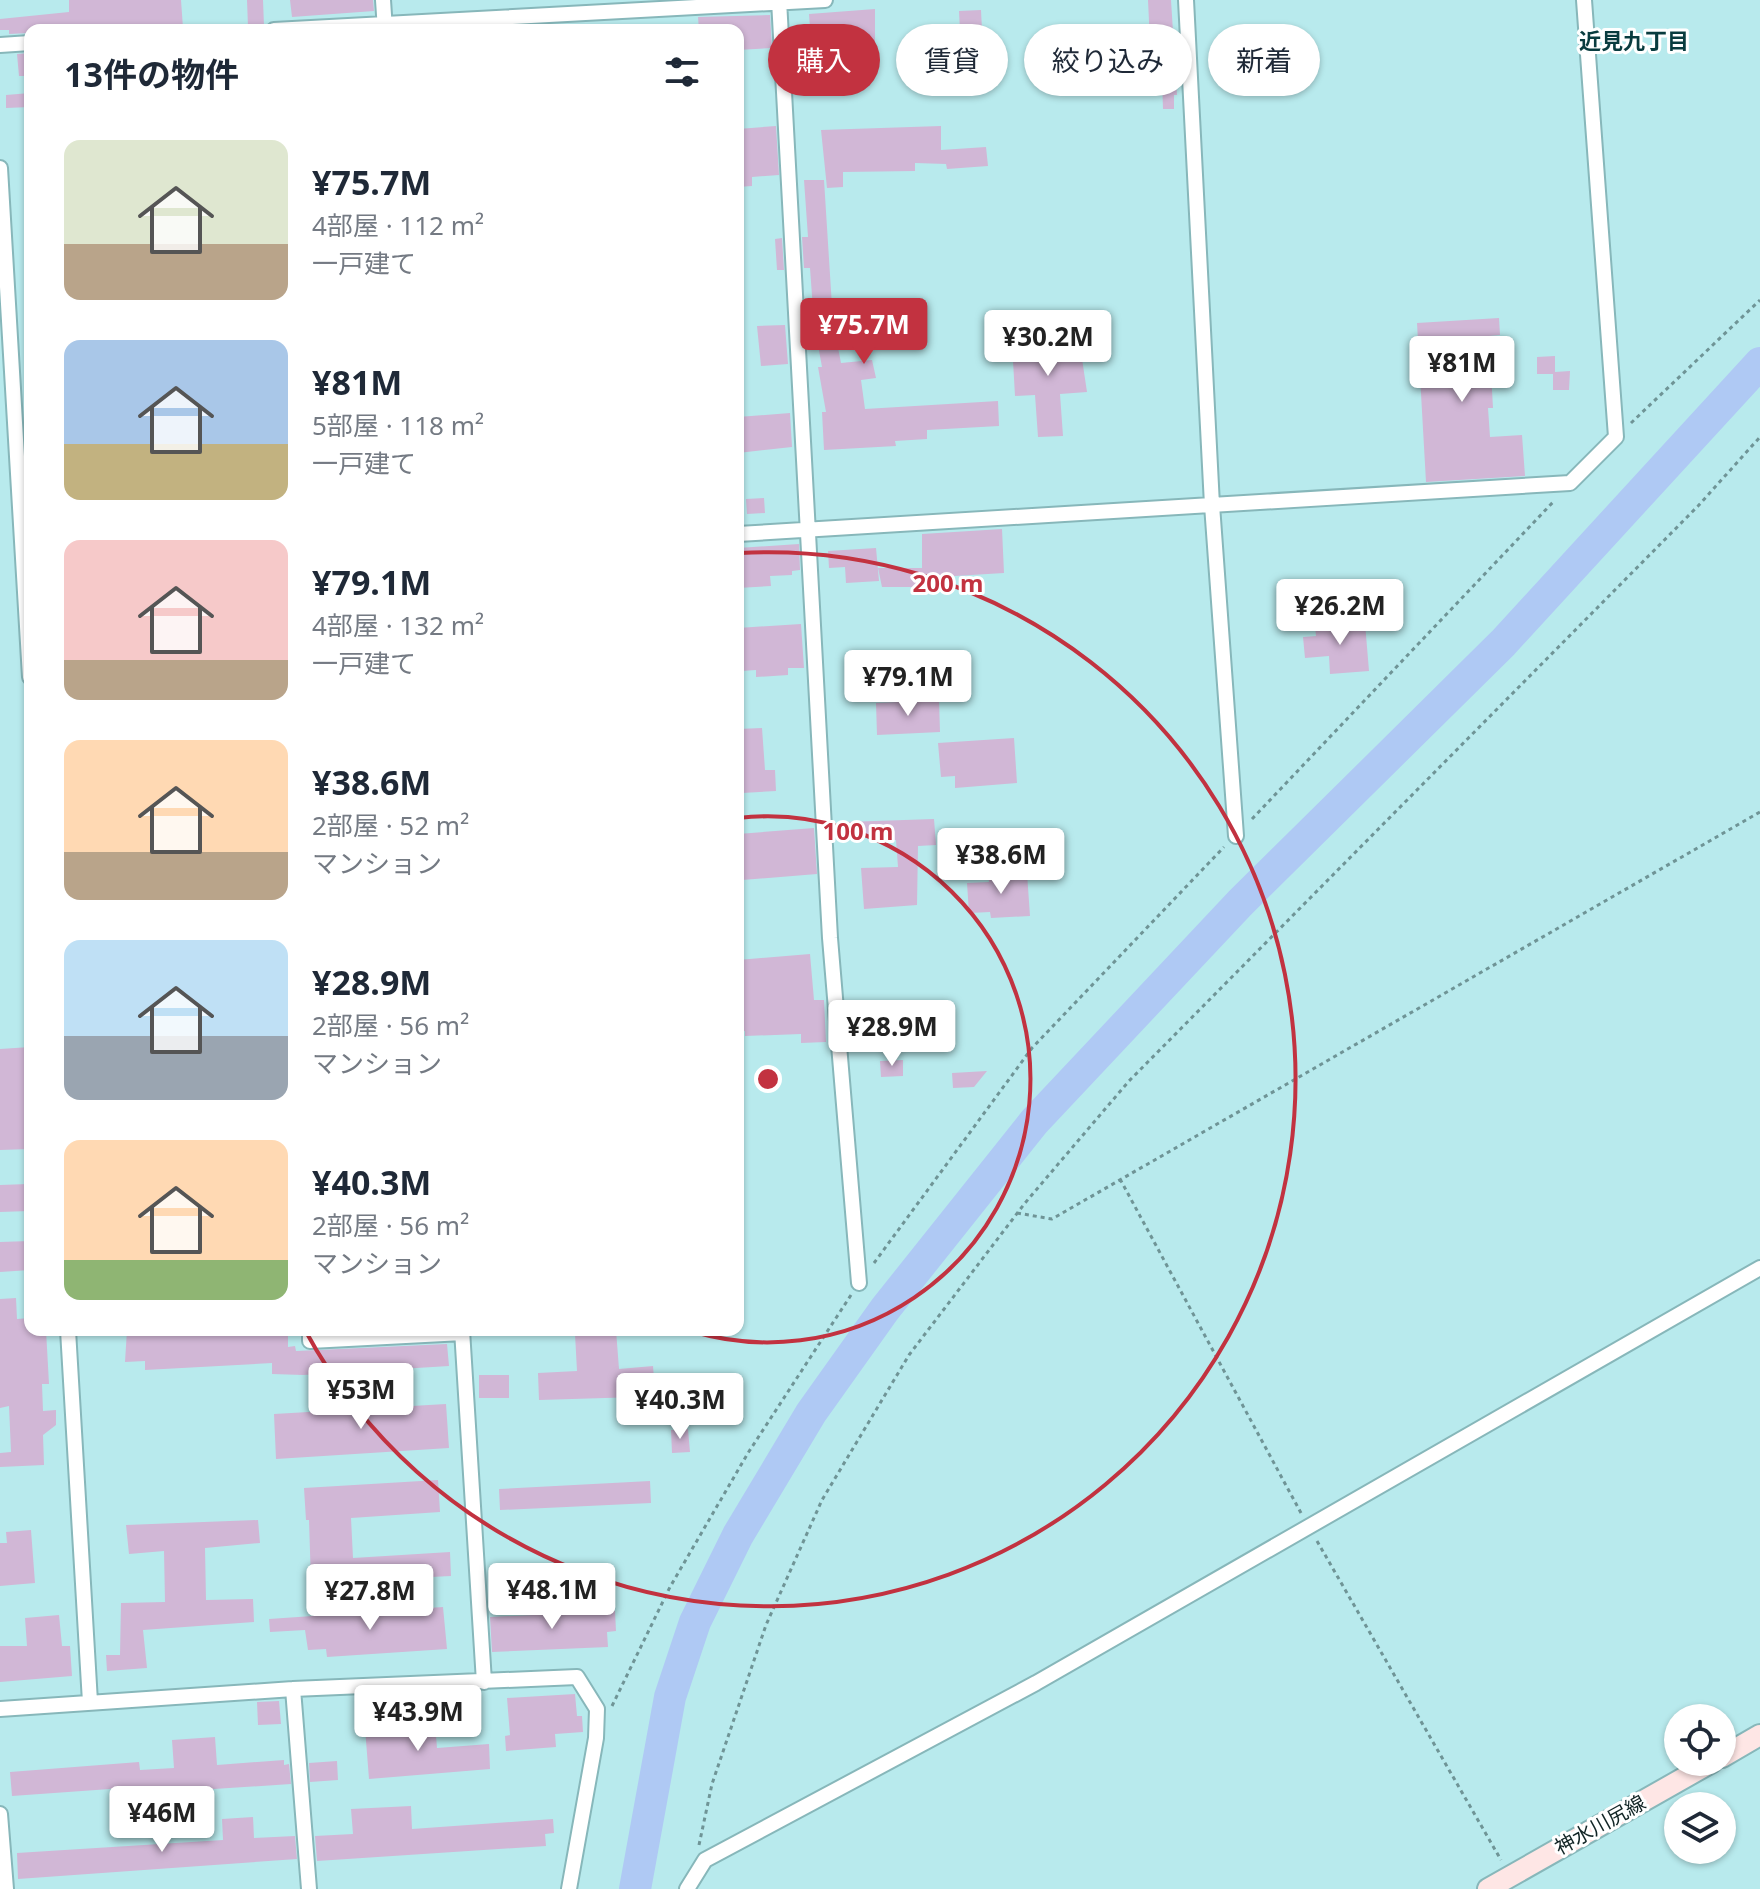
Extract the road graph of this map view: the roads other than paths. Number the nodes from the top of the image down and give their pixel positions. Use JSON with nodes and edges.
{"nodes":[{"id":1,"x":383,"y":0,"type":"edge"},
{"id":2,"x":825,"y":0,"type":"edge"},
{"id":3,"x":1186,"y":0,"type":"edge"},
{"id":4,"x":1584,"y":0,"type":"edge"},
{"id":5,"x":779,"y":1,"type":"edge"},
{"id":6,"x":385,"y":24,"type":"edge"},
{"id":7,"x":430,"y":24,"type":"edge"},
{"id":8,"x":24,"y":43,"type":"edge"},
{"id":9,"x":0,"y":45,"type":"edge"},
{"id":10,"x":0,"y":168,"type":"edge"},
{"id":11,"x":2,"y":247,"type":"edge"},
{"id":12,"x":1212,"y":505,"type":"junction"},
{"id":13,"x":808,"y":530,"type":"junction"},
{"id":14,"x":744,"y":534,"type":"edge"},
{"id":15,"x":24,"y":537,"type":"edge"},
{"id":16,"x":1236,"y":836,"type":"road end"},
{"id":17,"x":1760,"y":1268,"type":"edge"},
{"id":18,"x":859,"y":1283,"type":"road end"},
{"id":19,"x":68,"y":1336,"type":"edge"},
{"id":20,"x":310,"y":1336,"type":"edge"},
{"id":21,"x":394,"y":1336,"type":"edge"},
{"id":22,"x":462,"y":1336,"type":"edge"},
{"id":23,"x":484,"y":1682,"type":"junction"},
{"id":24,"x":293,"y":1689,"type":"junction"},
{"id":25,"x":90,"y":1702,"type":"junction"},
{"id":26,"x":0,"y":1709,"type":"edge"},
{"id":27,"x":1760,"y":1735,"type":"edge"},
{"id":28,"x":1736,"y":1749,"type":"edge"},
{"id":29,"x":1687,"y":1776,"type":"edge"},
{"id":30,"x":0,"y":1814,"type":"edge"},
{"id":31,"x":6,"y":1889,"type":"edge"},
{"id":32,"x":309,"y":1889,"type":"edge"},
{"id":33,"x":569,"y":1889,"type":"edge"},
{"id":34,"x":687,"y":1889,"type":"edge"},
{"id":35,"x":1488,"y":1889,"type":"edge"}],
"edges":[{"from":1,"to":6,"type":"street"},
{"from":2,"to":5,"type":"street"},
{"from":3,"to":12,"type":"street"},
{"from":4,"to":12,"type":"street"},
{"from":5,"to":7,"type":"street"},
{"from":5,"to":13,"type":"street"},
{"from":8,"to":9,"type":"street"},
{"from":10,"to":11,"type":"street"},
{"from":11,"to":15,"type":"street"},
{"from":12,"to":13,"type":"street"},
{"from":12,"to":16,"type":"street"},
{"from":13,"to":14,"type":"street"},
{"from":13,"to":18,"type":"street"},
{"from":17,"to":34,"type":"street"},
{"from":19,"to":25,"type":"street"},
{"from":20,"to":21,"type":"street"},
{"from":22,"to":23,"type":"street"},
{"from":23,"to":24,"type":"street"},
{"from":23,"to":33,"type":"street"},
{"from":24,"to":25,"type":"street"},
{"from":24,"to":32,"type":"street"},
{"from":25,"to":26,"type":"street"},
{"from":27,"to":28,"type":"main road"},
{"from":29,"to":35,"type":"main road","name":"神水川尻線"},
{"from":30,"to":31,"type":"street"}]}
